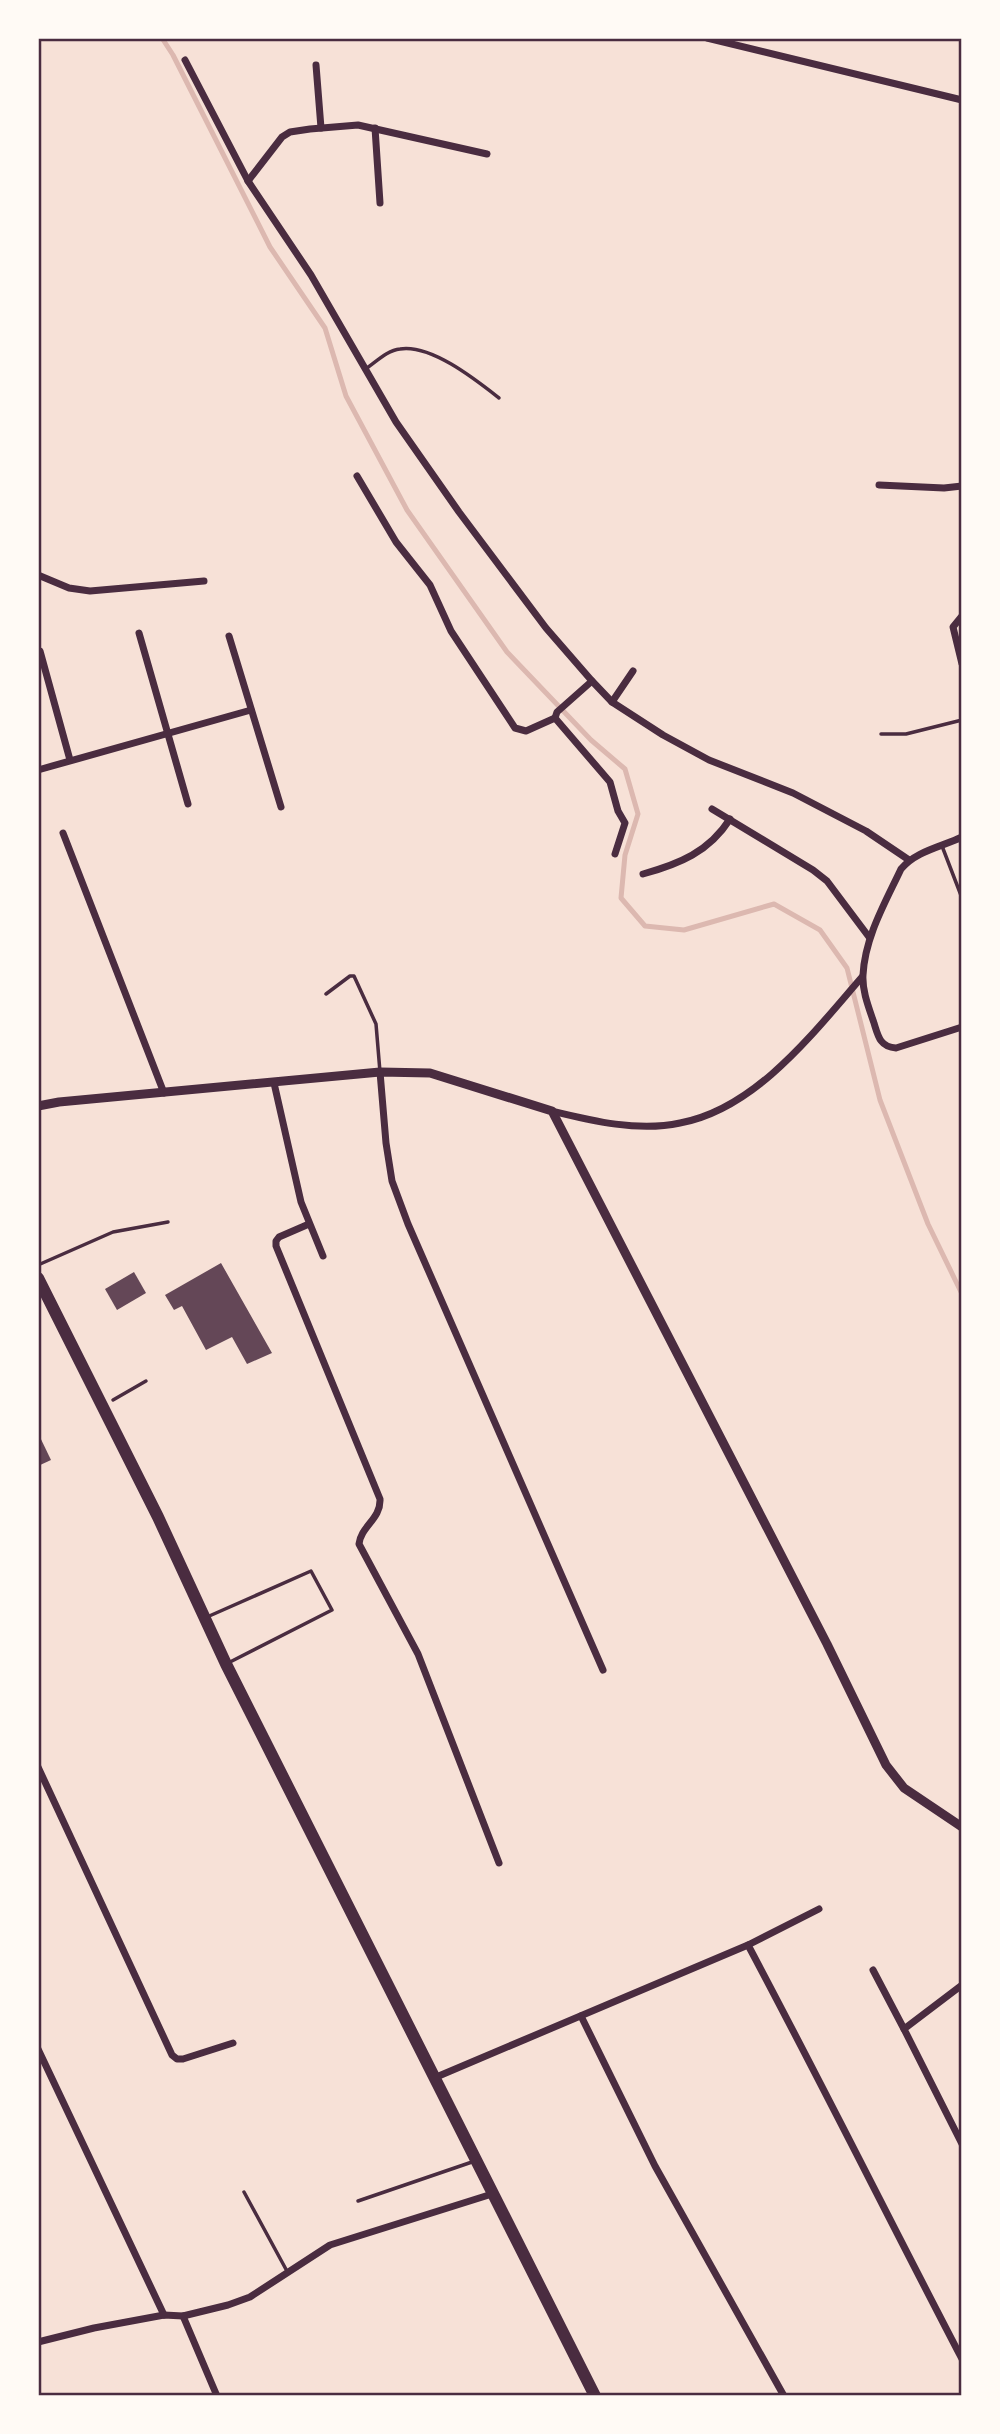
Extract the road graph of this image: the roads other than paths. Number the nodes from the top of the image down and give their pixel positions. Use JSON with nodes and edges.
{"nodes":[{"id":1,"x":707,"y":38,"type":"edge"},
{"id":2,"x":184,"y":60,"type":"dead end"},
{"id":3,"x":316,"y":65,"type":"dead end"},
{"id":4,"x":961,"y":100,"type":"edge"},
{"id":5,"x":321,"y":128,"type":"junction"},
{"id":6,"x":374,"y":128,"type":"junction"},
{"id":7,"x":487,"y":154,"type":"dead end"},
{"id":8,"x":248,"y":181,"type":"junction"},
{"id":9,"x":380,"y":203,"type":"dead end"},
{"id":10,"x":365,"y":369,"type":"junction"},
{"id":11,"x":499,"y":398,"type":"dead end"},
{"id":12,"x":357,"y":476,"type":"dead end"},
{"id":13,"x":879,"y":485,"type":"dead end"},
{"id":14,"x":961,"y":486,"type":"edge"},
{"id":15,"x":38,"y":575,"type":"edge"},
{"id":16,"x":204,"y":581,"type":"dead end"},
{"id":17,"x":961,"y":616,"type":"edge"},
{"id":18,"x":139,"y":633,"type":"dead end"},
{"id":19,"x":229,"y":636,"type":"dead end"},
{"id":20,"x":40,"y":651,"type":"edge"},
{"id":21,"x":961,"y":664,"type":"edge"},
{"id":22,"x":633,"y":671,"type":"dead end"},
{"id":23,"x":592,"y":681,"type":"junction"},
{"id":24,"x":612,"y":702,"type":"junction"},
{"id":25,"x":251,"y":710,"type":"junction"},
{"id":26,"x":556,"y":715,"type":"junction"},
{"id":27,"x":961,"y":720,"type":"edge"},
{"id":28,"x":881,"y":734,"type":"dead end"},
{"id":29,"x":167,"y":735,"type":"junction"},
{"id":30,"x":70,"y":760,"type":"junction"},
{"id":31,"x":38,"y":769,"type":"edge"},
{"id":32,"x":188,"y":804,"type":"dead end"},
{"id":33,"x":281,"y":807,"type":"dead end"},
{"id":34,"x":712,"y":809,"type":"dead end"},
{"id":35,"x":730,"y":819,"type":"junction"},
{"id":36,"x":63,"y":833,"type":"dead end"},
{"id":37,"x":961,"y":838,"type":"edge"},
{"id":38,"x":942,"y":846,"type":"junction"},
{"id":39,"x":615,"y":854,"type":"dead end"},
{"id":40,"x":909,"y":860,"type":"junction"},
{"id":41,"x":643,"y":874,"type":"dead end"},
{"id":42,"x":961,"y":898,"type":"edge"},
{"id":43,"x":869,"y":937,"type":"junction"},
{"id":44,"x":862,"y":977,"type":"junction"},
{"id":45,"x":326,"y":994,"type":"dead end"},
{"id":46,"x":961,"y":1027,"type":"edge"},
{"id":47,"x":380,"y":1072,"type":"junction"},
{"id":48,"x":274,"y":1083,"type":"junction"},
{"id":49,"x":164,"y":1093,"type":"junction"},
{"id":50,"x":38,"y":1105,"type":"edge"},
{"id":51,"x":552,"y":1111,"type":"junction"},
{"id":52,"x":168,"y":1222,"type":"dead end"},
{"id":53,"x":309,"y":1224,"type":"junction"},
{"id":54,"x":323,"y":1256,"type":"dead end"},
{"id":55,"x":38,"y":1265,"type":"edge"},
{"id":56,"x":38,"y":1278,"type":"edge"},
{"id":57,"x":205,"y":1618,"type":"junction"},
{"id":58,"x":226,"y":1664,"type":"junction"},
{"id":59,"x":603,"y":1670,"type":"dead end"},
{"id":60,"x":38,"y":1767,"type":"edge"},
{"id":61,"x":961,"y":1827,"type":"edge"},
{"id":62,"x":499,"y":1863,"type":"dead end"},
{"id":63,"x":819,"y":1909,"type":"dead end"},
{"id":64,"x":748,"y":1945,"type":"junction"},
{"id":65,"x":873,"y":1970,"type":"dead end"},
{"id":66,"x":961,"y":1985,"type":"edge"},
{"id":67,"x":581,"y":2016,"type":"junction"},
{"id":68,"x":904,"y":2029,"type":"junction"},
{"id":69,"x":233,"y":2043,"type":"dead end"},
{"id":70,"x":38,"y":2049,"type":"edge"},
{"id":71,"x":434,"y":2079,"type":"junction"},
{"id":72,"x":959,"y":2132,"type":"edge"},
{"id":73,"x":961,"y":2144,"type":"edge"},
{"id":74,"x":475,"y":2161,"type":"junction"},
{"id":75,"x":244,"y":2192,"type":"dead end"},
{"id":76,"x":492,"y":2194,"type":"junction"},
{"id":77,"x":358,"y":2201,"type":"dead end"},
{"id":78,"x":288,"y":2274,"type":"junction"},
{"id":79,"x":164,"y":2315,"type":"junction"},
{"id":80,"x":183,"y":2316,"type":"junction"},
{"id":81,"x":38,"y":2342,"type":"edge"},
{"id":82,"x":961,"y":2359,"type":"edge"},
{"id":83,"x":217,"y":2396,"type":"edge"},
{"id":84,"x":595,"y":2396,"type":"edge"},
{"id":85,"x":784,"y":2396,"type":"edge"}],
"edges":[{"from":1,"to":4,"type":"street"},
{"from":2,"to":8,"type":"street"},
{"from":3,"to":5,"type":"street"},
{"from":5,"to":6,"type":"street"},
{"from":5,"to":8,"type":"street"},
{"from":6,"to":7,"type":"street"},
{"from":6,"to":9,"type":"street"},
{"from":8,"to":10,"type":"street"},
{"from":10,"to":11,"type":"lane"},
{"from":10,"to":23,"type":"street"},
{"from":12,"to":26,"type":"street"},
{"from":13,"to":14,"type":"street"},
{"from":15,"to":16,"type":"street"},
{"from":17,"to":21,"type":"street"},
{"from":18,"to":29,"type":"street"},
{"from":19,"to":25,"type":"street"},
{"from":20,"to":30,"type":"street"},
{"from":22,"to":24,"type":"street"},
{"from":23,"to":24,"type":"street"},
{"from":23,"to":26,"type":"street"},
{"from":24,"to":40,"type":"street"},
{"from":25,"to":29,"type":"street"},
{"from":25,"to":33,"type":"street"},
{"from":26,"to":39,"type":"street"},
{"from":27,"to":28,"type":"lane"},
{"from":29,"to":30,"type":"street"},
{"from":29,"to":32,"type":"street"},
{"from":30,"to":31,"type":"street"},
{"from":34,"to":35,"type":"street"},
{"from":35,"to":41,"type":"street"},
{"from":35,"to":43,"type":"street"},
{"from":36,"to":49,"type":"street"},
{"from":37,"to":38,"type":"street"},
{"from":38,"to":40,"type":"street"},
{"from":38,"to":42,"type":"lane"},
{"from":40,"to":43,"type":"street"},
{"from":43,"to":44,"type":"street"},
{"from":44,"to":46,"type":"street"},
{"from":44,"to":51,"type":"street"},
{"from":45,"to":47,"type":"lane"},
{"from":47,"to":48,"type":"street"},
{"from":47,"to":51,"type":"street"},
{"from":47,"to":59,"type":"street"},
{"from":48,"to":49,"type":"street"},
{"from":48,"to":53,"type":"street"},
{"from":49,"to":50,"type":"street"},
{"from":51,"to":61,"type":"street"},
{"from":52,"to":55,"type":"lane"},
{"from":53,"to":54,"type":"street"},
{"from":53,"to":62,"type":"street"},
{"from":56,"to":57,"type":"main road"},
{"from":57,"to":58,"type":"main road"},
{"from":57,"to":58,"type":"lane"},
{"from":58,"to":71,"type":"main road"},
{"from":60,"to":69,"type":"street"},
{"from":63,"to":64,"type":"street"},
{"from":64,"to":67,"type":"street"},
{"from":64,"to":82,"type":"street"},
{"from":65,"to":68,"type":"street"},
{"from":66,"to":68,"type":"street"},
{"from":67,"to":71,"type":"street"},
{"from":67,"to":85,"type":"street"},
{"from":68,"to":72,"type":"street"},
{"from":70,"to":79,"type":"street"},
{"from":71,"to":74,"type":"main road"},
{"from":72,"to":73,"type":"street"},
{"from":74,"to":76,"type":"main road"},
{"from":74,"to":77,"type":"lane"},
{"from":75,"to":78,"type":"lane"},
{"from":76,"to":78,"type":"street"},
{"from":76,"to":84,"type":"main road"},
{"from":78,"to":80,"type":"street"},
{"from":79,"to":80,"type":"street"},
{"from":79,"to":81,"type":"street"},
{"from":80,"to":83,"type":"street"}]}
